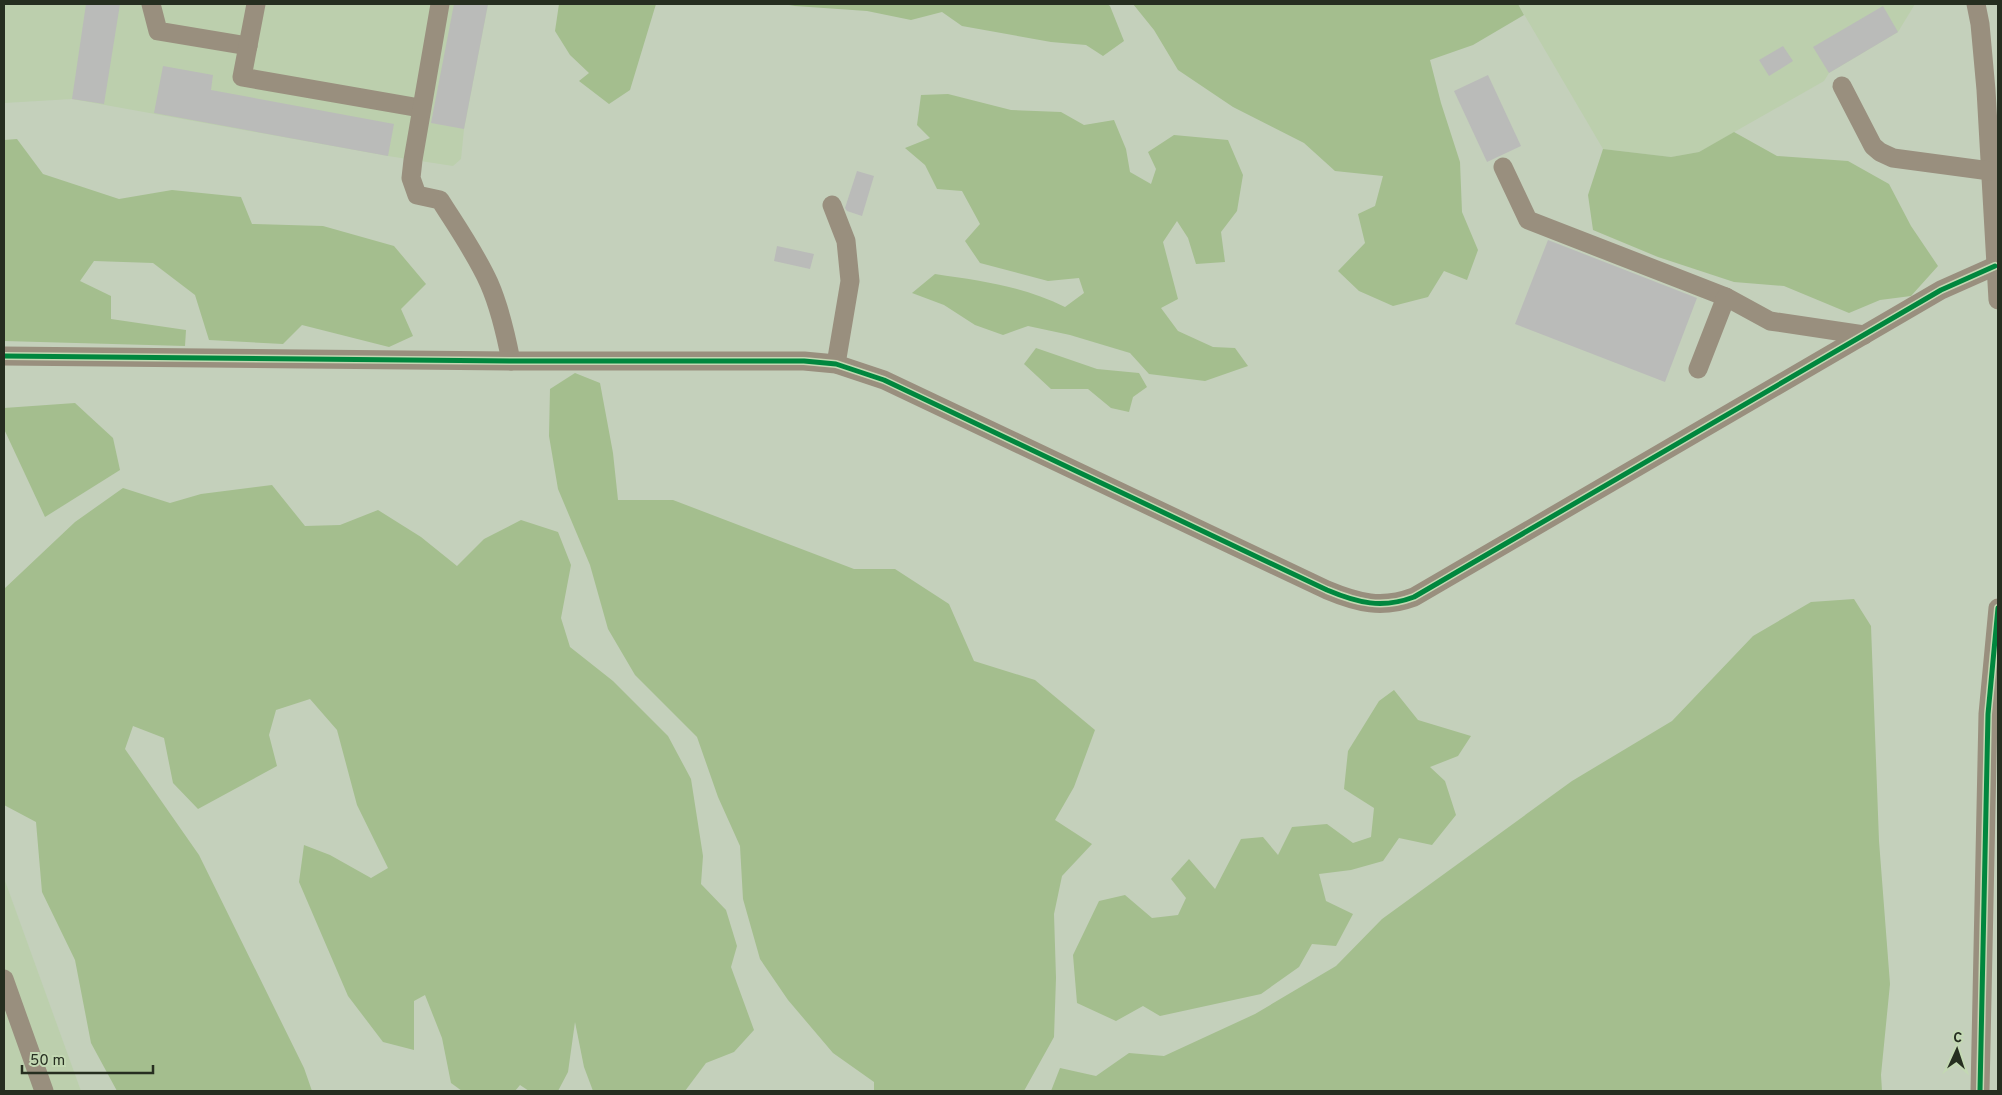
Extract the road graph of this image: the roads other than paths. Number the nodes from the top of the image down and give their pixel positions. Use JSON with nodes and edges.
{"nodes":[{"id":1,"x":151,"y":4,"type":"edge"},
{"id":2,"x":256,"y":4,"type":"edge"},
{"id":3,"x":440,"y":4,"type":"edge"},
{"id":4,"x":1976,"y":4,"type":"edge"},
{"id":5,"x":248,"y":46,"type":"junction"},
{"id":6,"x":1842,"y":86,"type":"dead end"},
{"id":7,"x":420,"y":108,"type":"junction"},
{"id":8,"x":1503,"y":167,"type":"dead end"},
{"id":9,"x":1990,"y":172,"type":"junction"},
{"id":10,"x":832,"y":205,"type":"dead end"},
{"id":11,"x":1995,"y":266,"type":"junction"},
{"id":12,"x":1726,"y":297,"type":"junction"},
{"id":13,"x":1998,"y":300,"type":"edge"},
{"id":14,"x":1864,"y":335,"type":"junction"},
{"id":15,"x":4,"y":356,"type":"edge"},
{"id":16,"x":511,"y":362,"type":"junction"},
{"id":17,"x":836,"y":364,"type":"junction"},
{"id":18,"x":1698,"y":369,"type":"dead end"},
{"id":19,"x":1998,"y":608,"type":"edge"},
{"id":20,"x":1993,"y":714,"type":"edge"},
{"id":21,"x":4,"y":978,"type":"edge"},
{"id":22,"x":10,"y":1017,"type":"edge"},
{"id":23,"x":44,"y":1091,"type":"edge"},
{"id":24,"x":1980,"y":1091,"type":"edge"}],
"edges":[{"from":1,"to":5,"type":"street"},
{"from":2,"to":5,"type":"street"},
{"from":3,"to":7,"type":"street"},
{"from":4,"to":9,"type":"street"},
{"from":5,"to":7,"type":"street"},
{"from":6,"to":9,"type":"street"},
{"from":7,"to":16,"type":"street"},
{"from":8,"to":12,"type":"street"},
{"from":9,"to":11,"type":"street"},
{"from":10,"to":17,"type":"street"},
{"from":11,"to":13,"type":"street"},
{"from":11,"to":14,"type":"street"},
{"from":12,"to":14,"type":"street"},
{"from":12,"to":18,"type":"street"},
{"from":14,"to":17,"type":"street"},
{"from":15,"to":16,"type":"street"},
{"from":16,"to":17,"type":"street"},
{"from":19,"to":20,"type":"street"},
{"from":20,"to":24,"type":"street"},
{"from":21,"to":22,"type":"street"},
{"from":22,"to":23,"type":"street"}]}
